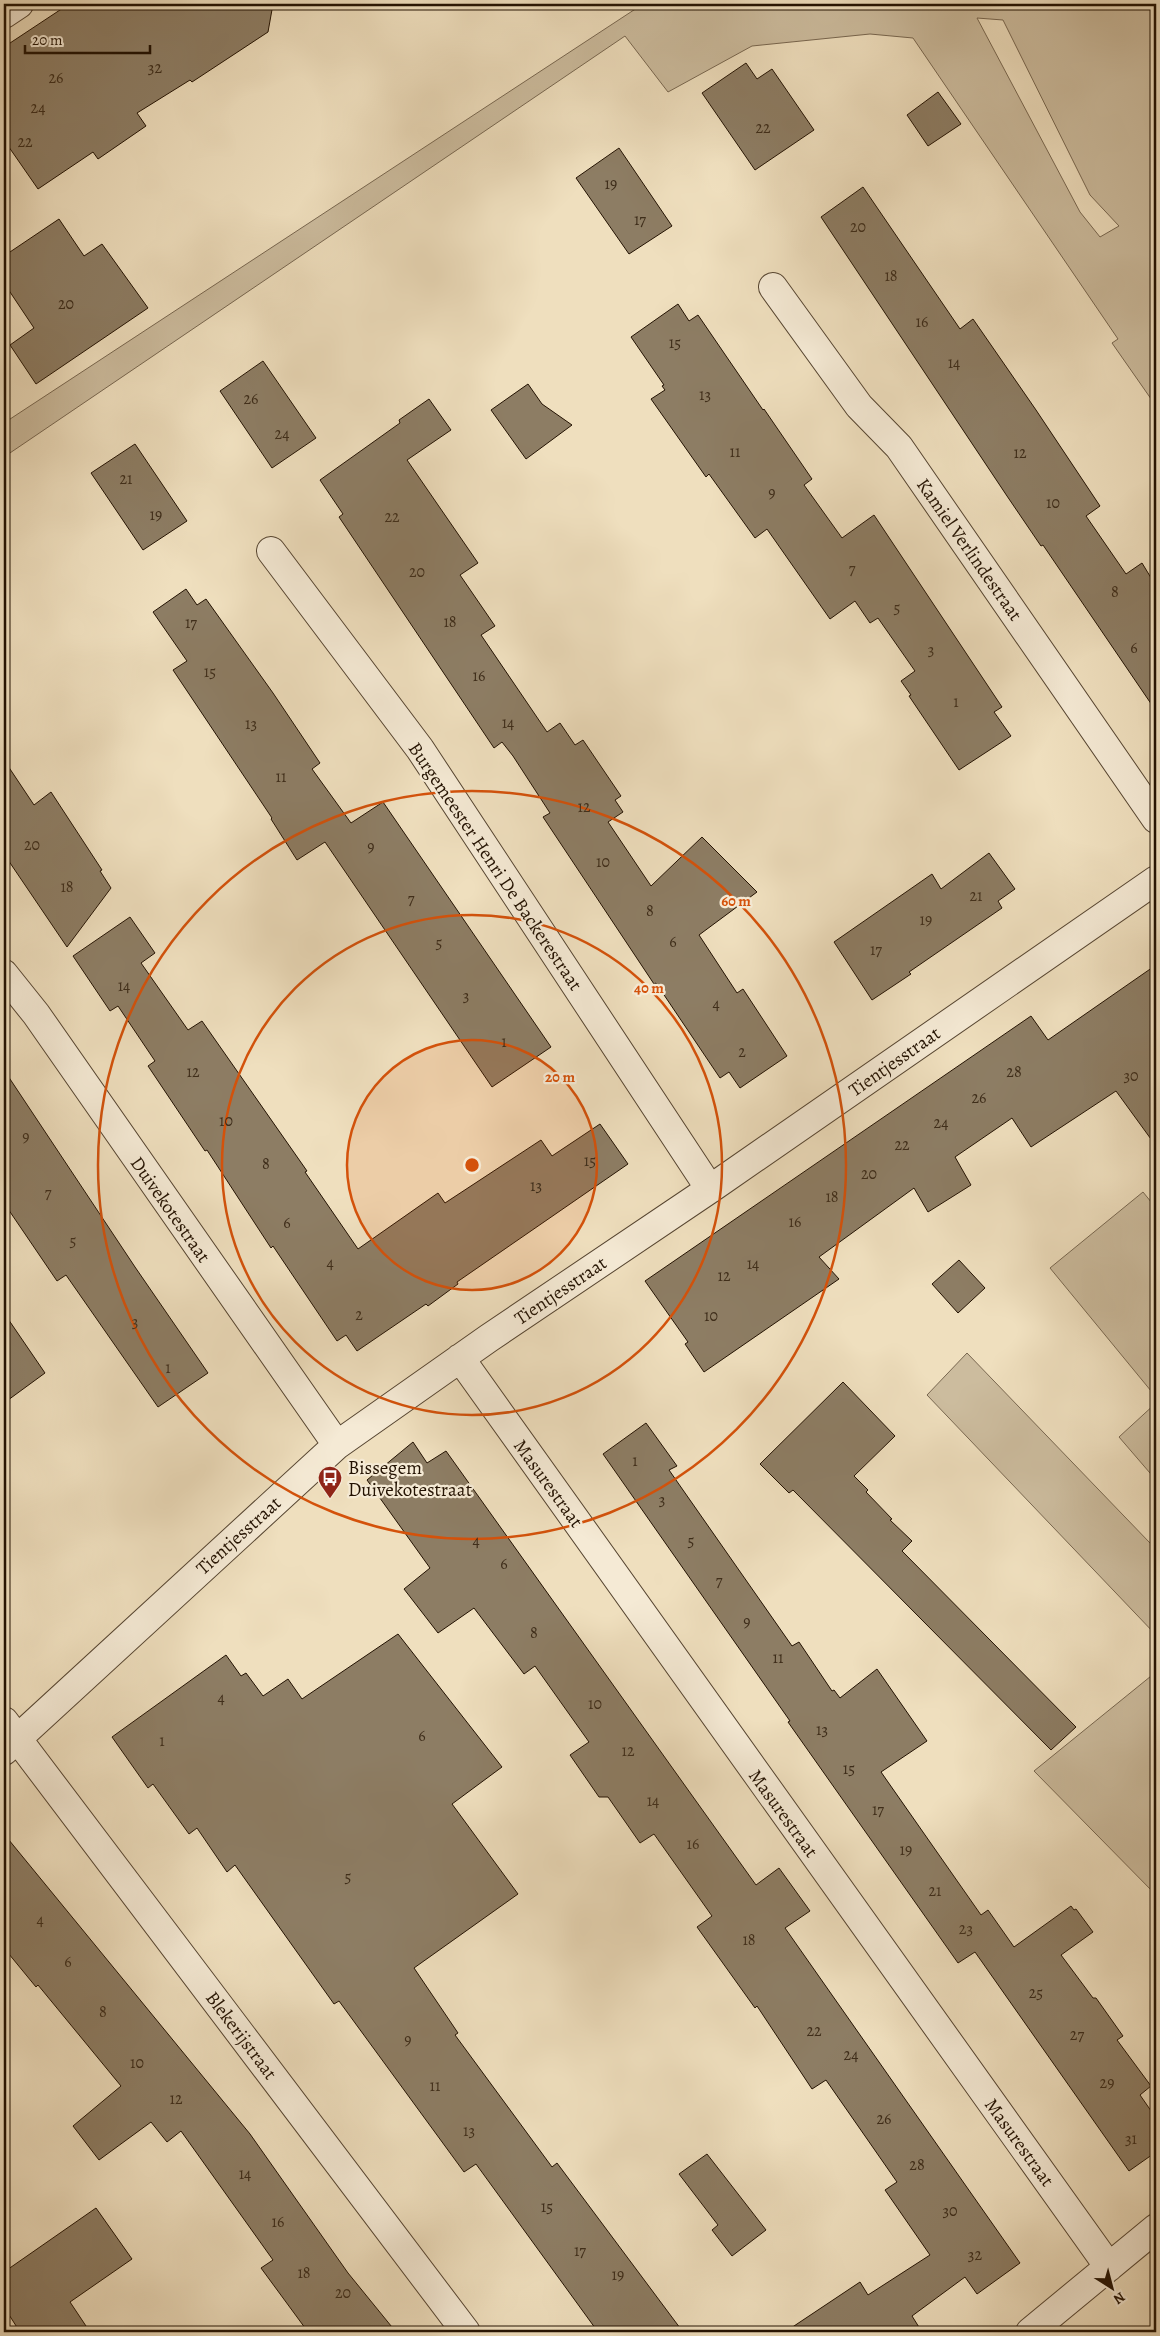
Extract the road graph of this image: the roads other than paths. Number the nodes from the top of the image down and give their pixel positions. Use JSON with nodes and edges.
{"nodes":[{"id":1,"x":19,"y":4,"type":"edge"},
{"id":2,"x":4,"y":14,"type":"edge"},
{"id":3,"x":773,"y":287,"type":"dead end"},
{"id":4,"x":271,"y":551,"type":"dead end"},
{"id":5,"x":1156,"y":819,"type":"edge"},
{"id":6,"x":1156,"y":880,"type":"edge"},
{"id":7,"x":4,"y":974,"type":"edge"},
{"id":8,"x":710,"y":1189,"type":"junction"},
{"id":9,"x":460,"y":1358,"type":"junction"},
{"id":10,"x":337,"y":1445,"type":"junction"},
{"id":11,"x":9,"y":1737,"type":"edge"},
{"id":12,"x":1156,"y":2228,"type":"edge"},
{"id":13,"x":1108,"y":2267,"type":"junction"},
{"id":14,"x":466,"y":2332,"type":"edge"},
{"id":15,"x":1030,"y":2332,"type":"edge"}],
"edges":[{"from":1,"to":2,"type":"street"},
{"from":3,"to":5,"type":"street","name":"Kamiel Verlindestraat"},
{"from":4,"to":8,"type":"street","name":"Burgemeester Henri De Backerestraat"},
{"from":6,"to":8,"type":"street","name":"Tientjesstraat"},
{"from":7,"to":10,"type":"street","name":"Duivekotestraat"},
{"from":8,"to":9,"type":"street","name":"Tientjesstraat"},
{"from":9,"to":10,"type":"street","name":"Tientjesstraat"},
{"from":9,"to":13,"type":"street","name":"Masurestraat"},
{"from":10,"to":11,"type":"street","name":"Tientjesstraat"},
{"from":11,"to":14,"type":"street","name":"Blekerijstraat"},
{"from":12,"to":13,"type":"street"},
{"from":13,"to":15,"type":"street"}]}
